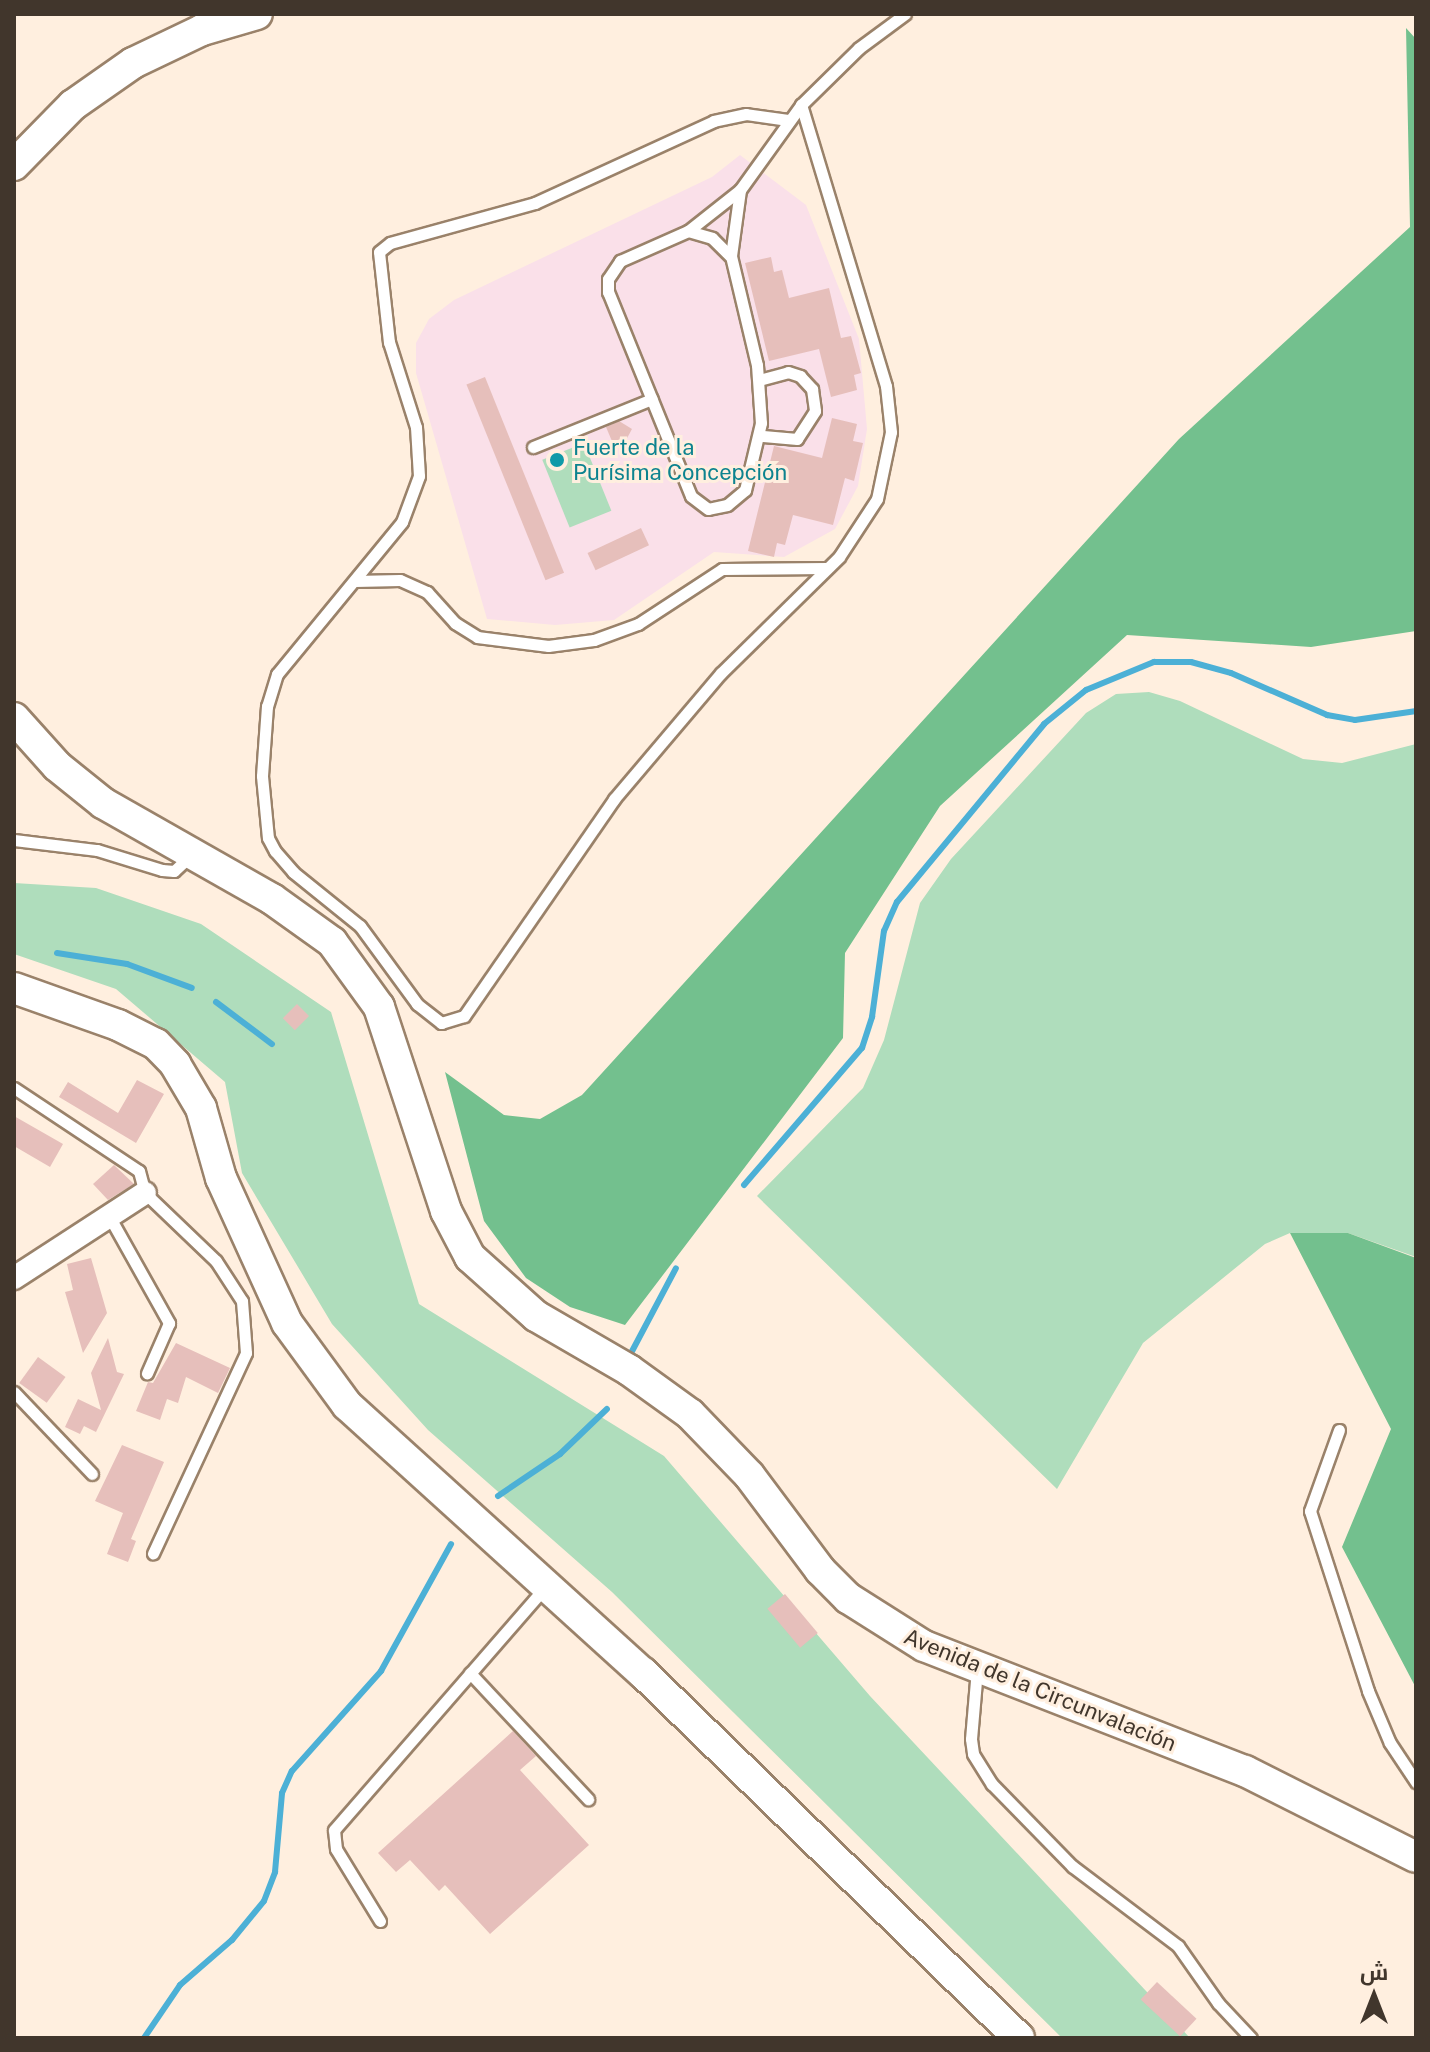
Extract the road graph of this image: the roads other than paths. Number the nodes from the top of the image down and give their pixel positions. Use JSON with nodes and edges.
{"nodes":[{"id":1,"x":257,"y":14,"type":"edge"},
{"id":2,"x":905,"y":14,"type":"edge"},
{"id":3,"x":801,"y":105,"type":"junction"},
{"id":4,"x":788,"y":120,"type":"junction"},
{"id":5,"x":14,"y":165,"type":"edge"},
{"id":6,"x":740,"y":190,"type":"junction"},
{"id":7,"x":688,"y":231,"type":"junction"},
{"id":8,"x":731,"y":256,"type":"junction"},
{"id":9,"x":759,"y":380,"type":"junction"},
{"id":10,"x":652,"y":399,"type":"junction"},
{"id":11,"x":760,"y":436,"type":"junction"},
{"id":12,"x":533,"y":447,"type":"dead end"},
{"id":13,"x":827,"y":568,"type":"junction"},
{"id":14,"x":354,"y":581,"type":"junction"},
{"id":15,"x":14,"y":718,"type":"edge"},
{"id":16,"x":14,"y":840,"type":"edge"},
{"id":17,"x":190,"y":856,"type":"junction"},
{"id":18,"x":14,"y":988,"type":"edge"},
{"id":19,"x":14,"y":1088,"type":"edge"},
{"id":20,"x":145,"y":1193,"type":"junction"},
{"id":21,"x":109,"y":1216,"type":"junction"},
{"id":22,"x":14,"y":1278,"type":"edge"},
{"id":23,"x":147,"y":1373,"type":"dead end"},
{"id":24,"x":14,"y":1392,"type":"edge"},
{"id":25,"x":1339,"y":1430,"type":"dead end"},
{"id":26,"x":92,"y":1474,"type":"dead end"},
{"id":27,"x":153,"y":1553,"type":"dead end"},
{"id":28,"x":546,"y":1586,"type":"junction"},
{"id":29,"x":977,"y":1668,"type":"junction"},
{"id":30,"x":470,"y":1673,"type":"junction"},
{"id":31,"x":1416,"y":1782,"type":"edge"},
{"id":32,"x":588,"y":1799,"type":"dead end"},
{"id":33,"x":1416,"y":1857,"type":"edge"},
{"id":34,"x":380,"y":1921,"type":"dead end"},
{"id":35,"x":1019,"y":2038,"type":"edge"},
{"id":36,"x":1251,"y":2038,"type":"edge"}],
"edges":[{"from":1,"to":5,"type":"main road"},
{"from":2,"to":3,"type":"lane"},
{"from":3,"to":4,"type":"lane"},
{"from":3,"to":13,"type":"lane"},
{"from":4,"to":6,"type":"lane"},
{"from":4,"to":14,"type":"lane"},
{"from":6,"to":7,"type":"lane"},
{"from":6,"to":8,"type":"lane"},
{"from":7,"to":8,"type":"lane"},
{"from":7,"to":10,"type":"lane"},
{"from":8,"to":9,"type":"lane"},
{"from":9,"to":11,"type":"lane"},
{"from":9,"to":11,"type":"lane"},
{"from":10,"to":11,"type":"lane"},
{"from":10,"to":12,"type":"lane"},
{"from":13,"to":14,"type":"lane"},
{"from":13,"to":14,"type":"lane"},
{"from":15,"to":17,"type":"main road","name":"Avenida de la Circunvalación"},
{"from":16,"to":17,"type":"lane"},
{"from":17,"to":29,"type":"main road","name":"Avenida de la Circunvalación"},
{"from":18,"to":28,"type":"main road"},
{"from":19,"to":20,"type":"lane"},
{"from":20,"to":21,"type":"street"},
{"from":20,"to":27,"type":"lane"},
{"from":21,"to":22,"type":"street"},
{"from":21,"to":23,"type":"lane"},
{"from":24,"to":26,"type":"lane"},
{"from":25,"to":31,"type":"lane"},
{"from":28,"to":30,"type":"lane"},
{"from":28,"to":35,"type":"main road"},
{"from":29,"to":33,"type":"main road","name":"Avenida de la Circunvalación"},
{"from":29,"to":36,"type":"lane"},
{"from":30,"to":32,"type":"lane"},
{"from":30,"to":34,"type":"lane"}]}
